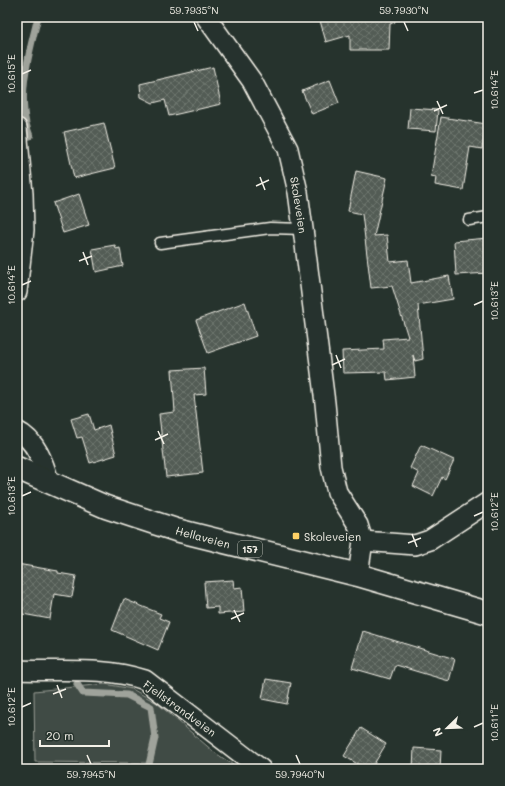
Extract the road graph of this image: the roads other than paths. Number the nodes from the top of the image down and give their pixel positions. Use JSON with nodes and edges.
{"nodes":[{"id":1,"x":206,"y":17,"type":"edge"},
{"id":2,"x":17,"y":128,"type":"edge"},
{"id":3,"x":488,"y":217,"type":"edge"},
{"id":4,"x":469,"y":220,"type":"dead end"},
{"id":5,"x":303,"y":229,"type":"junction"},
{"id":6,"x":160,"y":243,"type":"dead end"},
{"id":7,"x":17,"y":292,"type":"edge"},
{"id":8,"x":17,"y":431,"type":"edge"},
{"id":9,"x":17,"y":468,"type":"edge"},
{"id":10,"x":49,"y":482,"type":"junction"},
{"id":11,"x":488,"y":502,"type":"edge"},
{"id":12,"x":363,"y":541,"type":"junction"},
{"id":13,"x":358,"y":576,"type":"junction"},
{"id":14,"x":488,"y":613,"type":"edge"},
{"id":15,"x":17,"y":670,"type":"edge"},
{"id":16,"x":261,"y":769,"type":"edge"}],
"edges":[{"from":1,"to":5,"type":"street","name":"Skoleveien"},
{"from":2,"to":7,"type":"street"},
{"from":3,"to":4,"type":"lane"},
{"from":5,"to":6,"type":"lane"},
{"from":5,"to":12,"type":"street","name":"Skoleveien"},
{"from":8,"to":10,"type":"street"},
{"from":9,"to":10,"type":"main road","name":"Hellaveien","number":"157"},
{"from":10,"to":13,"type":"main road","name":"Hellaveien","number":"157"},
{"from":11,"to":12,"type":"street"},
{"from":12,"to":13,"type":"street","name":"Skoleveien"},
{"from":13,"to":14,"type":"main road","name":"Hellaveien","number":"157"},
{"from":15,"to":16,"type":"street","name":"Fjellstrandveien"}]}
